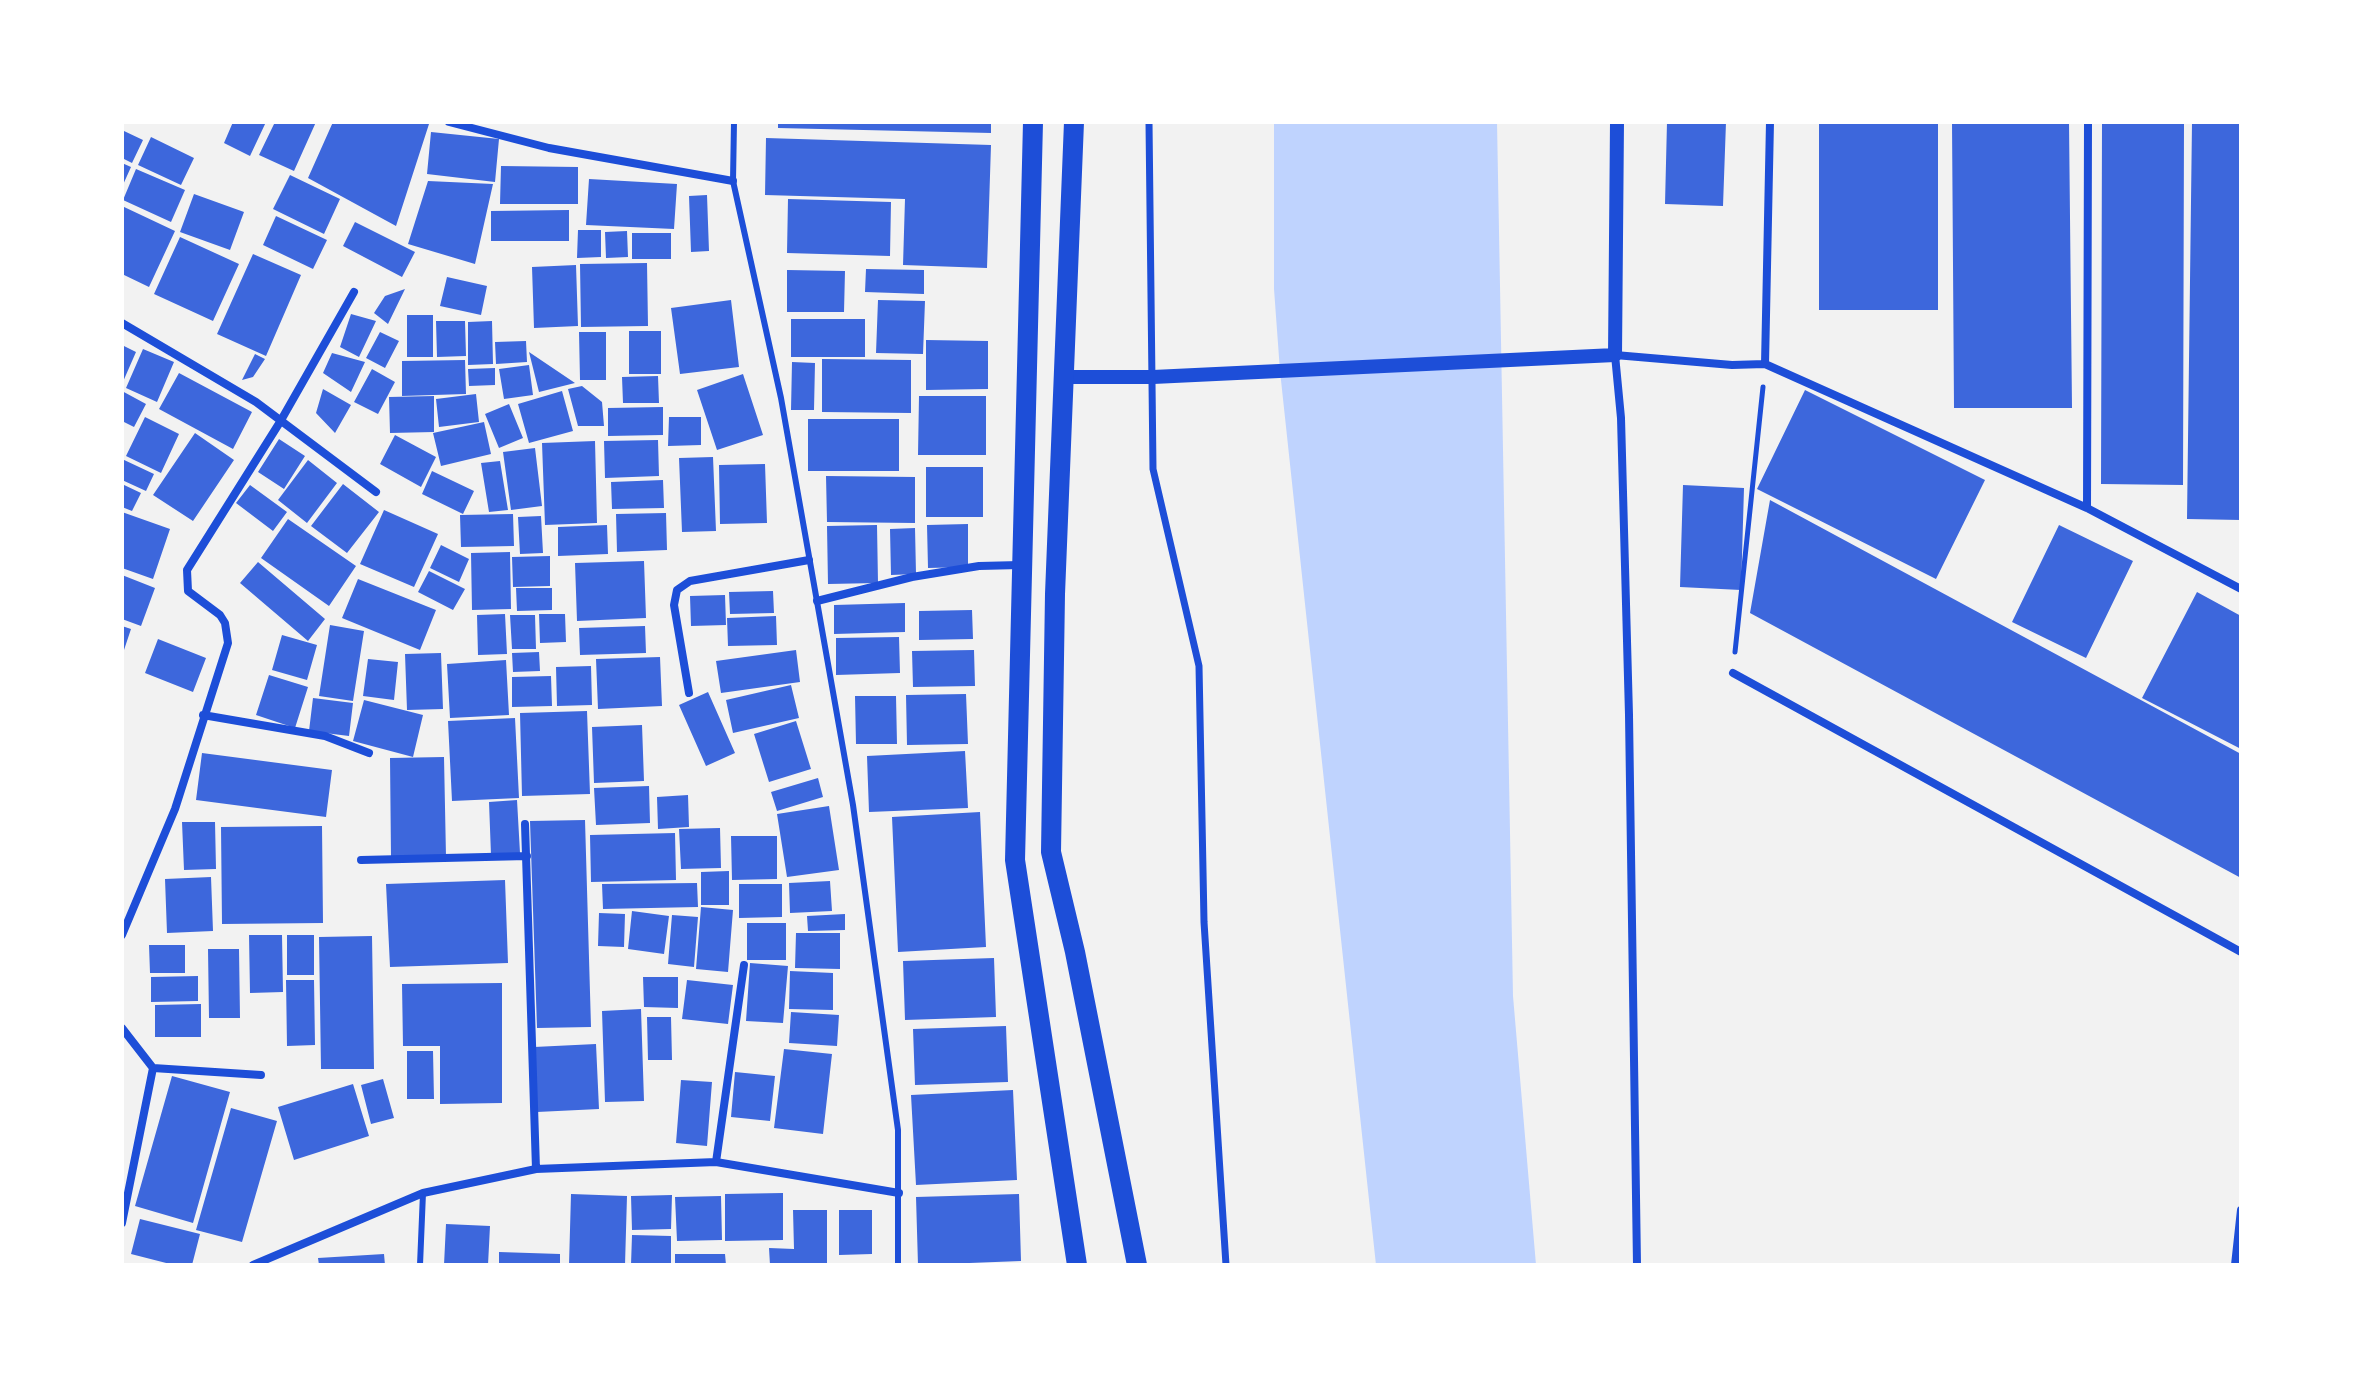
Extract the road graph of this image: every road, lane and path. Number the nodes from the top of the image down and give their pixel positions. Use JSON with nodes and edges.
{"nodes":[{"id":1,"x":449,"y":122,"type":"edge"},
{"id":2,"x":734,"y":122,"type":"edge"},
{"id":3,"x":1033,"y":122,"type":"edge"},
{"id":4,"x":1074,"y":122,"type":"edge"},
{"id":5,"x":1149,"y":122,"type":"edge"},
{"id":6,"x":1617,"y":122,"type":"edge"},
{"id":7,"x":1770,"y":122,"type":"edge"},
{"id":8,"x":2088,"y":122,"type":"edge"},
{"id":9,"x":733,"y":181,"type":"junction"},
{"id":10,"x":354,"y":292,"type":"dead end"},
{"id":11,"x":122,"y":323,"type":"edge"},
{"id":12,"x":1615,"y":355,"type":"junction"},
{"id":13,"x":1765,"y":364,"type":"junction"},
{"id":14,"x":1065,"y":377,"type":"junction"},
{"id":15,"x":1153,"y":377,"type":"junction"},
{"id":16,"x":280,"y":422,"type":"junction"},
{"id":17,"x":376,"y":492,"type":"dead end"},
{"id":18,"x":2087,"y":508,"type":"junction"},
{"id":19,"x":809,"y":560,"type":"junction"},
{"id":20,"x":1021,"y":565,"type":"junction"},
{"id":21,"x":2241,"y":589,"type":"edge"},
{"id":22,"x":817,"y":601,"type":"junction"},
{"id":23,"x":1733,"y":673,"type":"joint"},
{"id":24,"x":689,"y":693,"type":"dead end"},
{"id":25,"x":203,"y":715,"type":"junction"},
{"id":26,"x":369,"y":753,"type":"dead end"},
{"id":27,"x":525,"y":824,"type":"dead end"},
{"id":28,"x":527,"y":856,"type":"junction"},
{"id":29,"x":361,"y":860,"type":"dead end"},
{"id":30,"x":122,"y":935,"type":"edge"},
{"id":31,"x":2241,"y":952,"type":"edge"},
{"id":32,"x":744,"y":965,"type":"dead end"},
{"id":33,"x":122,"y":1028,"type":"edge"},
{"id":34,"x":153,"y":1068,"type":"junction"},
{"id":35,"x":261,"y":1075,"type":"dead end"},
{"id":36,"x":716,"y":1162,"type":"junction"},
{"id":37,"x":536,"y":1169,"type":"junction"},
{"id":38,"x":423,"y":1193,"type":"junction"},
{"id":39,"x":899,"y":1193,"type":"junction"},
{"id":40,"x":2241,"y":1210,"type":"edge"},
{"id":41,"x":122,"y":1223,"type":"edge"},
{"id":42,"x":253,"y":1265,"type":"edge"},
{"id":43,"x":420,"y":1265,"type":"edge"},
{"id":44,"x":898,"y":1265,"type":"edge"},
{"id":45,"x":1077,"y":1265,"type":"edge"},
{"id":46,"x":1137,"y":1265,"type":"edge"},
{"id":47,"x":1226,"y":1265,"type":"edge"},
{"id":48,"x":1637,"y":1265,"type":"edge"},
{"id":49,"x":2235,"y":1265,"type":"edge"}],
"edges":[{"from":1,"to":9,"type":"street"},
{"from":2,"to":9,"type":"lane"},
{"from":3,"to":20,"type":"main road"},
{"from":4,"to":14,"type":"main road"},
{"from":5,"to":15,"type":"street"},
{"from":6,"to":12,"type":"street"},
{"from":7,"to":13,"type":"street"},
{"from":8,"to":18,"type":"street"},
{"from":9,"to":19,"type":"lane"},
{"from":10,"to":16,"type":"street"},
{"from":11,"to":16,"type":"street"},
{"from":12,"to":13,"type":"street"},
{"from":12,"to":15,"type":"street"},
{"from":12,"to":48,"type":"street"},
{"from":13,"to":18,"type":"street"},
{"from":13,"to":23,"type":"path"},
{"from":14,"to":15,"type":"street"},
{"from":14,"to":46,"type":"main road"},
{"from":15,"to":47,"type":"street"},
{"from":16,"to":17,"type":"street"},
{"from":16,"to":25,"type":"street"},
{"from":18,"to":21,"type":"street"},
{"from":19,"to":22,"type":"lane"},
{"from":19,"to":24,"type":"street"},
{"from":20,"to":22,"type":"street"},
{"from":20,"to":45,"type":"main road"},
{"from":22,"to":39,"type":"lane"},
{"from":23,"to":31,"type":"street"},
{"from":25,"to":26,"type":"street"},
{"from":25,"to":30,"type":"street"},
{"from":27,"to":28,"type":"street"},
{"from":28,"to":29,"type":"street"},
{"from":28,"to":37,"type":"street"},
{"from":32,"to":36,"type":"street"},
{"from":33,"to":34,"type":"street"},
{"from":34,"to":35,"type":"street"},
{"from":34,"to":41,"type":"street"},
{"from":36,"to":37,"type":"street"},
{"from":36,"to":39,"type":"street"},
{"from":37,"to":38,"type":"street"},
{"from":38,"to":42,"type":"street"},
{"from":38,"to":43,"type":"lane"},
{"from":39,"to":44,"type":"lane"},
{"from":40,"to":49,"type":"street"}]}
